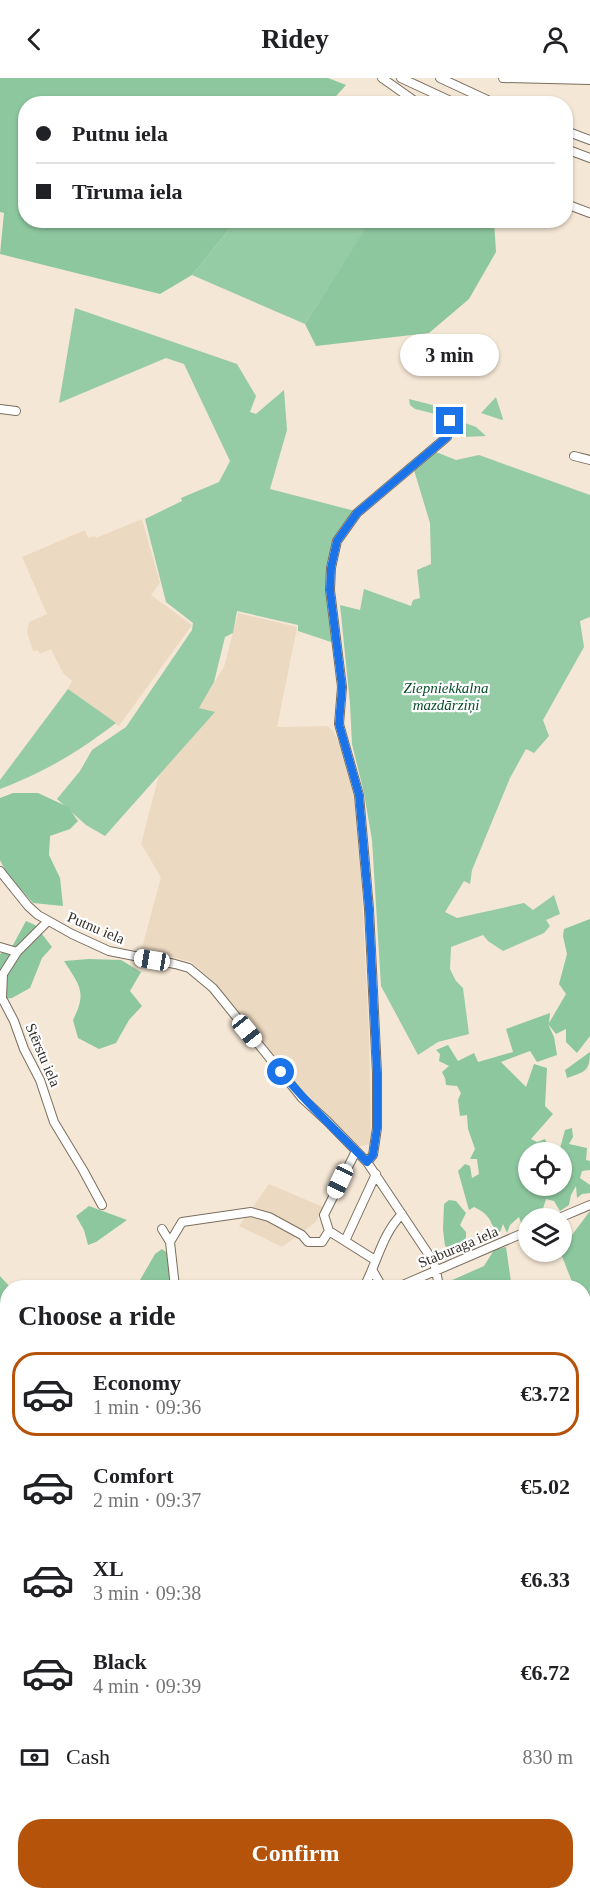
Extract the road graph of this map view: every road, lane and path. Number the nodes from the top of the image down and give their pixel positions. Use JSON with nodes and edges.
{"nodes":[{"id":1,"x":382,"y":78,"type":"edge"},
{"id":2,"x":401,"y":78,"type":"edge"},
{"id":3,"x":440,"y":78,"type":"edge"},
{"id":4,"x":503,"y":78,"type":"edge"},
{"id":5,"x":590,"y":80,"type":"edge"},
{"id":6,"x":408,"y":96,"type":"edge"},
{"id":7,"x":440,"y":96,"type":"edge"},
{"id":8,"x":479,"y":96,"type":"edge"},
{"id":9,"x":573,"y":134,"type":"edge"},
{"id":10,"x":590,"y":140,"type":"edge"},
{"id":11,"x":573,"y":152,"type":"edge"},
{"id":12,"x":590,"y":158,"type":"edge"},
{"id":13,"x":573,"y":207,"type":"edge"},
{"id":14,"x":590,"y":213,"type":"edge"},
{"id":15,"x":0,"y":409,"type":"edge"},
{"id":16,"x":16,"y":411,"type":"dead end"},
{"id":17,"x":450,"y":421,"type":"dead end"},
{"id":18,"x":590,"y":455,"type":"edge"},
{"id":19,"x":590,"y":460,"type":"edge"},
{"id":20,"x":0,"y":870,"type":"edge"},
{"id":21,"x":48,"y":921,"type":"junction"},
{"id":22,"x":0,"y":947,"type":"edge"},
{"id":23,"x":17,"y":952,"type":"junction"},
{"id":24,"x":356,"y":1151,"type":"junction"},
{"id":25,"x":367,"y":1162,"type":"junction"},
{"id":26,"x":376,"y":1174,"type":"junction"},
{"id":27,"x":590,"y":1204,"type":"edge"},
{"id":28,"x":102,"y":1205,"type":"dead end"},
{"id":29,"x":572,"y":1212,"type":"edge"},
{"id":30,"x":402,"y":1214,"type":"junction"},
{"id":31,"x":162,"y":1229,"type":"dead end"},
{"id":32,"x":329,"y":1231,"type":"junction"},
{"id":33,"x":518,"y":1235,"type":"edge"},
{"id":34,"x":345,"y":1240,"type":"junction"},
{"id":35,"x":170,"y":1242,"type":"junction"},
{"id":36,"x":375,"y":1260,"type":"junction"},
{"id":37,"x":436,"y":1270,"type":"junction"},
{"id":38,"x":373,"y":1271,"type":"junction"},
{"id":39,"x":174,"y":1280,"type":"edge"},
{"id":40,"x":368,"y":1280,"type":"edge"},
{"id":41,"x":378,"y":1280,"type":"edge"},
{"id":42,"x":414,"y":1280,"type":"edge"},
{"id":43,"x":438,"y":1280,"type":"edge"}],
"edges":[{"from":1,"to":6,"type":"street"},
{"from":2,"to":7,"type":"street"},
{"from":3,"to":8,"type":"street"},
{"from":4,"to":5,"type":"street"},
{"from":9,"to":10,"type":"street"},
{"from":11,"to":12,"type":"street"},
{"from":13,"to":14,"type":"street"},
{"from":15,"to":16,"type":"street"},
{"from":17,"to":25,"type":"street"},
{"from":18,"to":19,"type":"street"},
{"from":20,"to":21,"type":"street","name":"Putnu iela"},
{"from":21,"to":23,"type":"street","name":"Stērstu iela"},
{"from":21,"to":24,"type":"street","name":"Putnu iela"},
{"from":22,"to":23,"type":"street"},
{"from":23,"to":28,"type":"street","name":"Stērstu iela"},
{"from":24,"to":25,"type":"street","name":"Putnu iela"},
{"from":24,"to":32,"type":"street"},
{"from":25,"to":26,"type":"street","name":"Putnu iela"},
{"from":26,"to":30,"type":"street","name":"Putnu iela"},
{"from":26,"to":34,"type":"street"},
{"from":27,"to":29,"type":"street"},
{"from":30,"to":36,"type":"street"},
{"from":30,"to":37,"type":"street","name":"Putnu iela"},
{"from":31,"to":35,"type":"street"},
{"from":32,"to":34,"type":"street"},
{"from":32,"to":35,"type":"street"},
{"from":33,"to":37,"type":"street","name":"Staburaga iela"},
{"from":34,"to":36,"type":"street"},
{"from":35,"to":39,"type":"street"},
{"from":36,"to":38,"type":"street"},
{"from":37,"to":42,"type":"street","name":"Staburaga iela"},
{"from":37,"to":43,"type":"street","name":"Putnu iela"},
{"from":38,"to":40,"type":"street"},
{"from":38,"to":41,"type":"street"}]}
